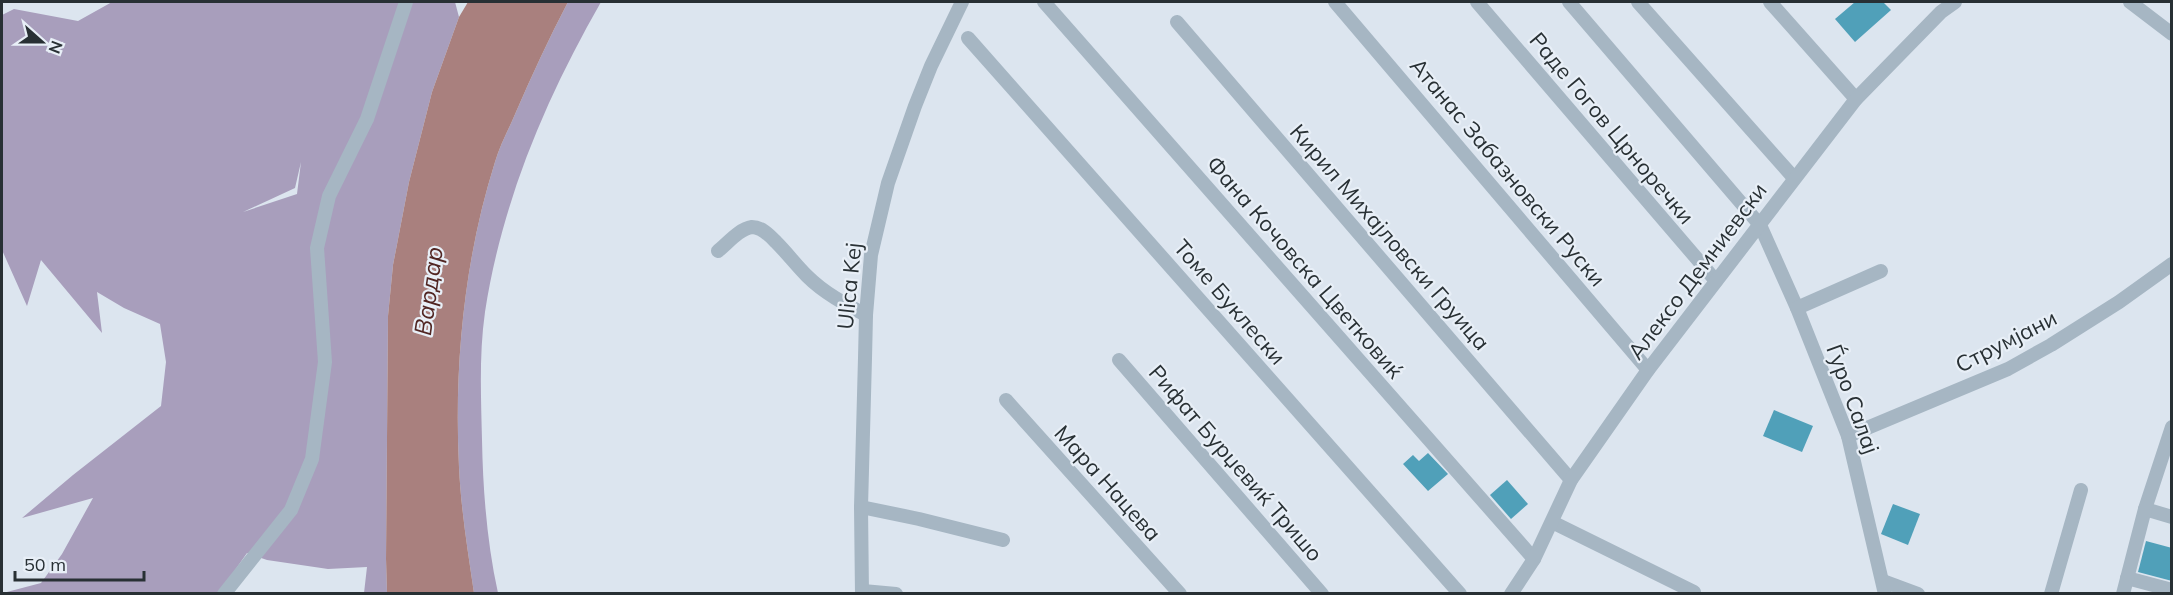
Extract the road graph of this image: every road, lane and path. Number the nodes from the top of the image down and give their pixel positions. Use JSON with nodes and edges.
{"nodes":[{"id":1,"x":406,"y":2,"type":"edge"},
{"id":2,"x":962,"y":2,"type":"edge"},
{"id":3,"x":1044,"y":2,"type":"edge"},
{"id":4,"x":1335,"y":2,"type":"edge"},
{"id":5,"x":1477,"y":2,"type":"edge"},
{"id":6,"x":1569,"y":2,"type":"edge"},
{"id":7,"x":1638,"y":2,"type":"edge"},
{"id":8,"x":1770,"y":2,"type":"edge"},
{"id":9,"x":1955,"y":2,"type":"edge"},
{"id":10,"x":2130,"y":2,"type":"edge"},
{"id":11,"x":1936,"y":7,"type":"edge"},
{"id":12,"x":1177,"y":22,"type":"dead end"},
{"id":13,"x":2172,"y":34,"type":"edge"},
{"id":14,"x":968,"y":38,"type":"dead end"},
{"id":15,"x":1856,"y":99,"type":"junction"},
{"id":16,"x":1794,"y":178,"type":"junction"},
{"id":17,"x":1760,"y":225,"type":"junction"},
{"id":18,"x":718,"y":251,"type":"dead end"},
{"id":19,"x":2172,"y":264,"type":"edge"},
{"id":20,"x":1881,"y":271,"type":"dead end"},
{"id":21,"x":1716,"y":281,"type":"junction"},
{"id":22,"x":1797,"y":308,"type":"junction"},
{"id":23,"x":866,"y":315,"type":"junction"},
{"id":24,"x":1119,"y":360,"type":"dead end"},
{"id":25,"x":1648,"y":370,"type":"junction"},
{"id":26,"x":1006,"y":400,"type":"dead end"},
{"id":27,"x":2172,"y":427,"type":"edge"},
{"id":28,"x":1848,"y":436,"type":"junction"},
{"id":29,"x":1571,"y":480,"type":"junction"},
{"id":30,"x":2081,"y":490,"type":"dead end"},
{"id":31,"x":861,"y":507,"type":"junction"},
{"id":32,"x":2145,"y":509,"type":"junction"},
{"id":33,"x":2172,"y":517,"type":"edge"},
{"id":34,"x":1552,"y":522,"type":"junction"},
{"id":35,"x":1003,"y":540,"type":"dead end"},
{"id":36,"x":1534,"y":560,"type":"junction"},
{"id":37,"x":2127,"y":578,"type":"junction"},
{"id":38,"x":1884,"y":587,"type":"edge"},
{"id":39,"x":2172,"y":590,"type":"edge"},
{"id":40,"x":862,"y":592,"type":"edge"},
{"id":41,"x":1694,"y":592,"type":"edge"},
{"id":42,"x":224,"y":594,"type":"edge"},
{"id":43,"x":896,"y":594,"type":"edge"},
{"id":44,"x":1180,"y":594,"type":"edge"},
{"id":45,"x":1322,"y":594,"type":"edge"},
{"id":46,"x":1460,"y":594,"type":"edge"},
{"id":47,"x":1511,"y":594,"type":"edge"},
{"id":48,"x":1918,"y":594,"type":"edge"},
{"id":49,"x":2051,"y":594,"type":"edge"},
{"id":50,"x":2122,"y":594,"type":"edge"}],
"edges":[{"from":1,"to":42,"type":"street"},
{"from":2,"to":23,"type":"street","name":"Ulica Kej"},
{"from":3,"to":36,"type":"street","name":"Фана Кочовска Цветковиќ"},
{"from":4,"to":25,"type":"street","name":"Атанас Забазновски Руски"},
{"from":5,"to":21,"type":"street","name":"Раде Гогов Црноречки"},
{"from":6,"to":17,"type":"street","name":"Ѓуро Салај"},
{"from":7,"to":16,"type":"street"},
{"from":8,"to":15,"type":"street"},
{"from":9,"to":11,"type":"street","name":"Алексо Демниевски"},
{"from":10,"to":13,"type":"street"},
{"from":11,"to":15,"type":"street","name":"Алексо Демниевски"},
{"from":12,"to":29,"type":"street","name":"Кирил Михајловски Груица"},
{"from":14,"to":46,"type":"street","name":"Томе Буклески"},
{"from":15,"to":16,"type":"street","name":"Алексо Демниевски"},
{"from":16,"to":17,"type":"street","name":"Алексо Демниевски"},
{"from":17,"to":21,"type":"street","name":"Алексо Демниевски"},
{"from":17,"to":22,"type":"street","name":"Ѓуро Салај"},
{"from":18,"to":23,"type":"street"},
{"from":19,"to":28,"type":"street","name":"Струмјани"},
{"from":20,"to":22,"type":"street"},
{"from":21,"to":25,"type":"street","name":"Алексо Демниевски"},
{"from":22,"to":28,"type":"street","name":"Ѓуро Салај"},
{"from":23,"to":31,"type":"street","name":"Ulica Kej"},
{"from":24,"to":45,"type":"street","name":"Рифат Бурџевиќ Тришо"},
{"from":25,"to":29,"type":"street","name":"Алексо Демниевски"},
{"from":26,"to":44,"type":"street","name":"Мара Нацева"},
{"from":27,"to":32,"type":"street"},
{"from":28,"to":38,"type":"street","name":"Ѓуро Салај"},
{"from":29,"to":34,"type":"street","name":"Алексо Демниевски"},
{"from":30,"to":49,"type":"street"},
{"from":31,"to":35,"type":"street"},
{"from":31,"to":40,"type":"street","name":"Ulica Kej"},
{"from":32,"to":33,"type":"street"},
{"from":32,"to":37,"type":"street"},
{"from":34,"to":36,"type":"street","name":"Алексо Демниевски"},
{"from":34,"to":41,"type":"street"},
{"from":36,"to":47,"type":"street","name":"Алексо Демниевски"},
{"from":37,"to":39,"type":"street"},
{"from":37,"to":50,"type":"street"},
{"from":38,"to":48,"type":"street"},
{"from":40,"to":43,"type":"street"}]}
